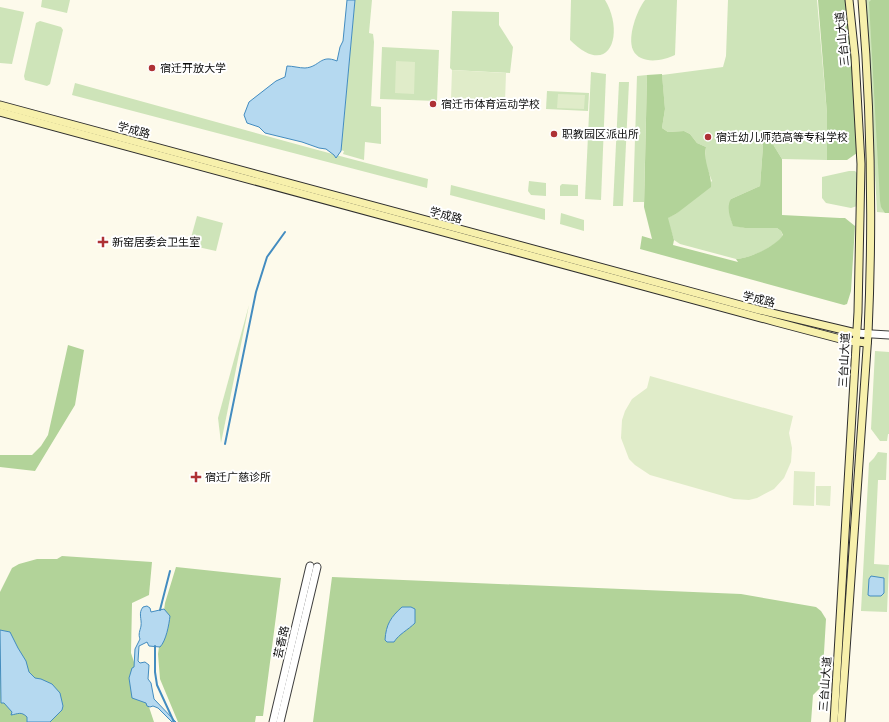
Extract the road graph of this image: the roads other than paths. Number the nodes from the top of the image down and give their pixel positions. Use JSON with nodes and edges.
{"nodes":[{"id":1,"x":849,"y":0,"type":"edge"},
{"id":2,"x":862,"y":0,"type":"edge"},
{"id":3,"x":0,"y":105,"type":"edge"},
{"id":4,"x":0,"y":112,"type":"edge"},
{"id":5,"x":856,"y":333,"type":"junction"},
{"id":6,"x":868,"y":334,"type":"junction"},
{"id":7,"x":889,"y":335,"type":"edge"},
{"id":8,"x":856,"y":342,"type":"junction"},
{"id":9,"x":867,"y":343,"type":"junction"},
{"id":10,"x":273,"y":722,"type":"edge"},
{"id":11,"x":280,"y":722,"type":"edge"},
{"id":12,"x":834,"y":722,"type":"edge"},
{"id":13,"x":842,"y":722,"type":"edge"}],
"edges":[{"from":1,"to":5,"type":"main road","name":"三台山大道"},
{"from":2,"to":6,"type":"main road","name":"三台山大道"},
{"from":3,"to":5,"type":"main road","name":"学成路"},
{"from":4,"to":8,"type":"main road","name":"学成路"},
{"from":5,"to":6,"type":"street","name":"学成路"},
{"from":5,"to":8,"type":"main road","name":"三台山大道"},
{"from":6,"to":7,"type":"street","name":"学成路"},
{"from":6,"to":9,"type":"main road","name":"三台山大道"},
{"from":8,"to":9,"type":"main road","name":"学成路"},
{"from":8,"to":12,"type":"main road","name":"三台山大道"},
{"from":9,"to":13,"type":"main road","name":"三台山大道"},
{"from":10,"to":11,"type":"street","name":"芸香路"}]}
